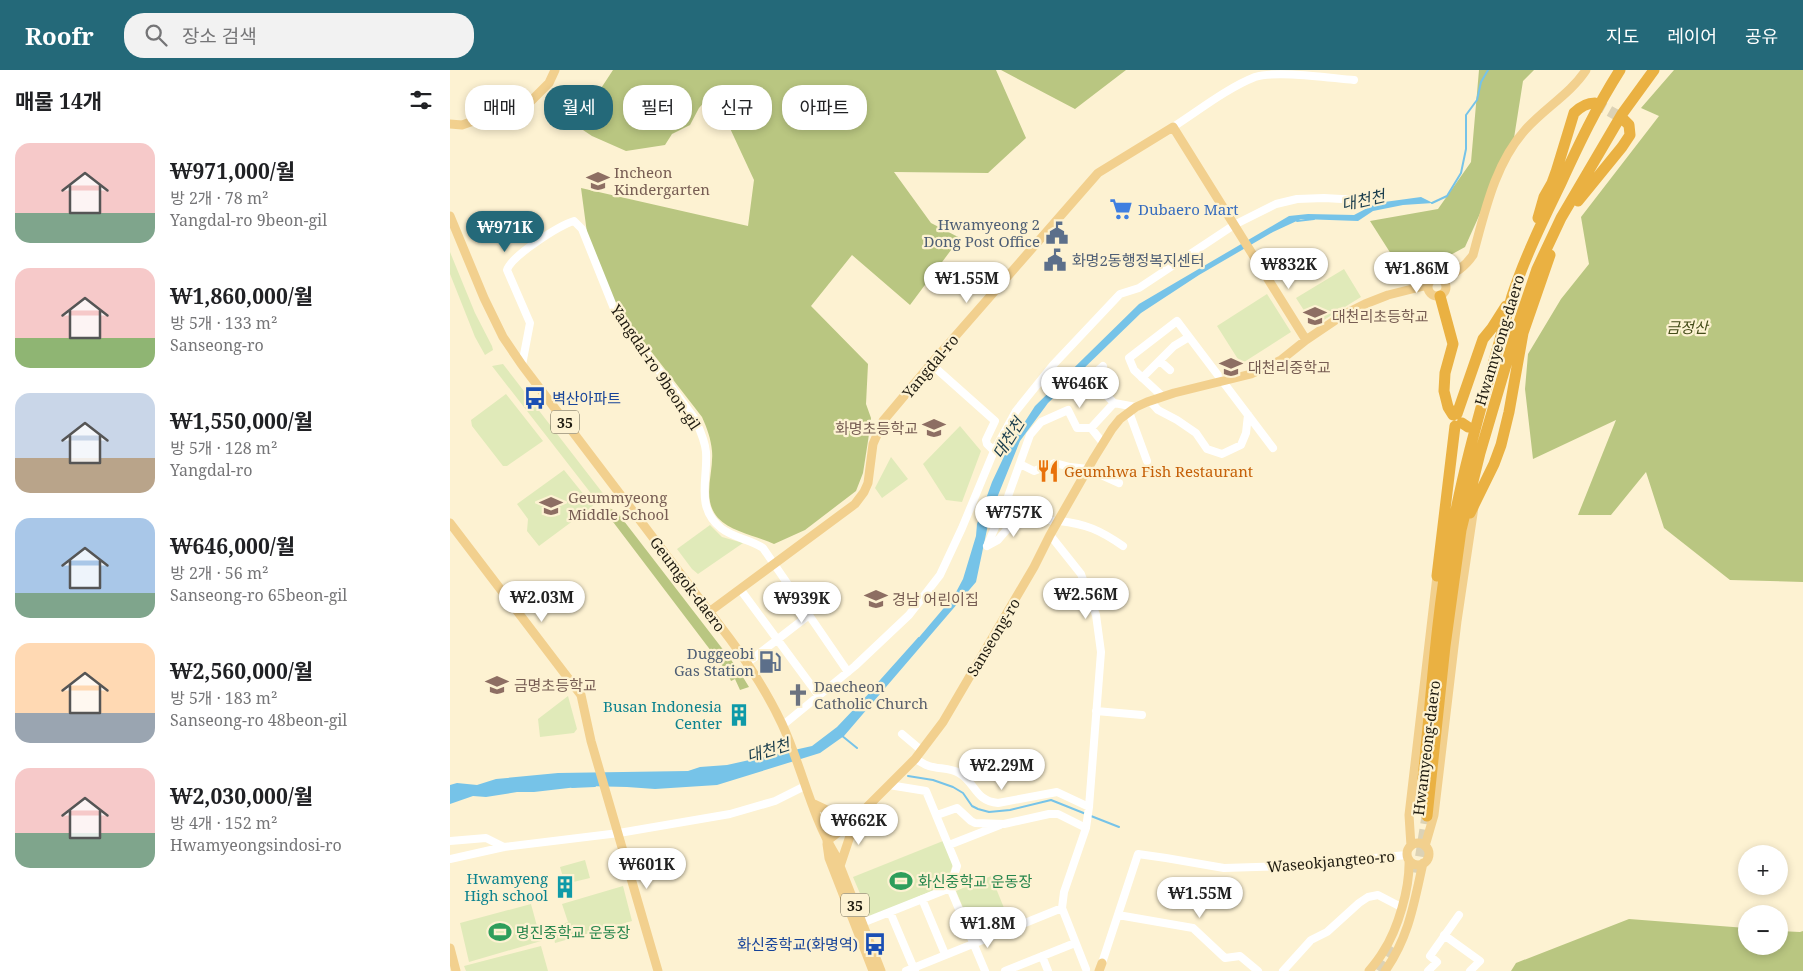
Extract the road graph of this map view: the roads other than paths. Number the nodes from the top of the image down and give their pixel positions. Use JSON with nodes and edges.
{"nodes":[{"id":1,"x":554,"y":70,"type":"edge"},
{"id":2,"x":1586,"y":70,"type":"edge"},
{"id":3,"x":1620,"y":70,"type":"edge"},
{"id":4,"x":1647,"y":70,"type":"edge"},
{"id":5,"x":1654,"y":70,"type":"edge"},
{"id":6,"x":1354,"y":80,"type":"dead end"},
{"id":7,"x":1635,"y":97,"type":"junction"},
{"id":8,"x":1595,"y":103,"type":"dead end"},
{"id":9,"x":1622,"y":118,"type":"dead end"},
{"id":10,"x":450,"y":124,"type":"edge"},
{"id":11,"x":462,"y":125,"type":"junction"},
{"id":12,"x":1173,"y":127,"type":"junction"},
{"id":13,"x":450,"y":133,"type":"edge"},
{"id":14,"x":1359,"y":200,"type":"dead end"},
{"id":15,"x":450,"y":216,"type":"edge"},
{"id":16,"x":1561,"y":218,"type":"junction"},
{"id":17,"x":1236,"y":228,"type":"junction"},
{"id":18,"x":1553,"y":234,"type":"junction"},
{"id":19,"x":1534,"y":240,"type":"junction"},
{"id":20,"x":1442,"y":280,"type":"junction"},
{"id":21,"x":1428,"y":285,"type":"junction"},
{"id":22,"x":1440,"y":296,"type":"junction"},
{"id":23,"x":1512,"y":296,"type":"junction"},
{"id":24,"x":1189,"y":337,"type":"junction"},
{"id":25,"x":1306,"y":340,"type":"junction"},
{"id":26,"x":525,"y":349,"type":"junction"},
{"id":27,"x":516,"y":355,"type":"junction"},
{"id":28,"x":1160,"y":361,"type":"junction"},
{"id":29,"x":931,"y":364,"type":"junction"},
{"id":30,"x":522,"y":365,"type":"junction"},
{"id":31,"x":1102,"y":366,"type":"dead end"},
{"id":32,"x":1170,"y":370,"type":"dead end"},
{"id":33,"x":1142,"y":378,"type":"junction"},
{"id":34,"x":1223,"y":382,"type":"junction"},
{"id":35,"x":1162,"y":396,"type":"junction"},
{"id":36,"x":1462,"y":396,"type":"junction"},
{"id":37,"x":1150,"y":401,"type":"junction"},
{"id":38,"x":1447,"y":401,"type":"junction"},
{"id":39,"x":1114,"y":403,"type":"junction"},
{"id":40,"x":1133,"y":409,"type":"junction"},
{"id":41,"x":1248,"y":415,"type":"junction"},
{"id":42,"x":995,"y":421,"type":"junction"},
{"id":43,"x":1459,"y":421,"type":"junction"},
{"id":44,"x":1090,"y":428,"type":"junction"},
{"id":45,"x":1006,"y":429,"type":"junction"},
{"id":46,"x":1103,"y":443,"type":"junction"},
{"id":47,"x":1274,"y":448,"type":"dead end"},
{"id":48,"x":994,"y":451,"type":"junction"},
{"id":49,"x":1147,"y":462,"type":"dead end"},
{"id":50,"x":1020,"y":464,"type":"junction"},
{"id":51,"x":1088,"y":469,"type":"junction"},
{"id":52,"x":1119,"y":483,"type":"dead end"},
{"id":53,"x":1006,"y":502,"type":"junction"},
{"id":54,"x":1474,"y":505,"type":"junction"},
{"id":55,"x":1024,"y":509,"type":"junction"},
{"id":56,"x":1058,"y":522,"type":"junction"},
{"id":57,"x":450,"y":524,"type":"edge"},
{"id":58,"x":1461,"y":530,"type":"junction"},
{"id":59,"x":1050,"y":535,"type":"junction"},
{"id":60,"x":1449,"y":543,"type":"junction"},
{"id":61,"x":1123,"y":546,"type":"dead end"},
{"id":62,"x":774,"y":564,"type":"junction"},
{"id":63,"x":1437,"y":576,"type":"junction"},
{"id":64,"x":740,"y":589,"type":"junction"},
{"id":65,"x":709,"y":612,"type":"junction"},
{"id":66,"x":809,"y":615,"type":"junction"},
{"id":67,"x":777,"y":639,"type":"junction"},
{"id":68,"x":748,"y":663,"type":"junction"},
{"id":69,"x":848,"y":672,"type":"junction"},
{"id":70,"x":819,"y":696,"type":"junction"},
{"id":71,"x":1096,"y":711,"type":"junction"},
{"id":72,"x":1142,"y":715,"type":"dead end"},
{"id":73,"x":783,"y":725,"type":"junction"},
{"id":74,"x":902,"y":734,"type":"dead end"},
{"id":75,"x":921,"y":750,"type":"junction"},
{"id":76,"x":915,"y":759,"type":"junction"},
{"id":77,"x":889,"y":785,"type":"junction"},
{"id":78,"x":805,"y":786,"type":"junction"},
{"id":79,"x":812,"y":803,"type":"junction"},
{"id":80,"x":1089,"y":807,"type":"junction"},
{"id":81,"x":936,"y":815,"type":"junction"},
{"id":82,"x":856,"y":818,"type":"junction"},
{"id":83,"x":1004,"y":824,"type":"junction"},
{"id":84,"x":1086,"y":828,"type":"junction"},
{"id":85,"x":619,"y":832,"type":"junction"},
{"id":86,"x":450,"y":841,"type":"edge"},
{"id":87,"x":827,"y":841,"type":"junction"},
{"id":88,"x":949,"y":845,"type":"junction"},
{"id":89,"x":1411,"y":846,"type":"junction"},
{"id":90,"x":1425,"y":846,"type":"junction"},
{"id":91,"x":504,"y":847,"type":"junction"},
{"id":92,"x":1408,"y":858,"type":"junction"},
{"id":93,"x":450,"y":860,"type":"edge"},
{"id":94,"x":1423,"y":863,"type":"junction"},
{"id":95,"x":840,"y":866,"type":"junction"},
{"id":96,"x":950,"y":888,"type":"junction"},
{"id":97,"x":922,"y":899,"type":"junction"},
{"id":98,"x":1402,"y":907,"type":"junction"},
{"id":99,"x":1062,"y":908,"type":"junction"},
{"id":100,"x":890,"y":912,"type":"junction"},
{"id":101,"x":1118,"y":915,"type":"junction"},
{"id":102,"x":1458,"y":915,"type":"dead end"},
{"id":103,"x":862,"y":923,"type":"junction"},
{"id":104,"x":1444,"y":935,"type":"junction"},
{"id":105,"x":973,"y":943,"type":"junction"},
{"id":106,"x":1075,"y":943,"type":"junction"},
{"id":107,"x":450,"y":948,"type":"edge"},
{"id":108,"x":946,"y":954,"type":"junction"},
{"id":109,"x":1042,"y":956,"type":"junction"},
{"id":110,"x":1100,"y":967,"type":"edge"},
{"id":111,"x":1086,"y":968,"type":"dead end"},
{"id":112,"x":1014,"y":969,"type":"edge"},
{"id":113,"x":911,"y":970,"type":"edge"},
{"id":114,"x":456,"y":971,"type":"edge"},
{"id":115,"x":658,"y":971,"type":"edge"},
{"id":116,"x":873,"y":971,"type":"edge"},
{"id":117,"x":881,"y":971,"type":"edge"},
{"id":118,"x":985,"y":971,"type":"edge"},
{"id":119,"x":1005,"y":971,"type":"edge"},
{"id":120,"x":1048,"y":971,"type":"edge"},
{"id":121,"x":1258,"y":971,"type":"edge"},
{"id":122,"x":1283,"y":971,"type":"edge"},
{"id":123,"x":1369,"y":971,"type":"edge"},
{"id":124,"x":1385,"y":971,"type":"edge"},
{"id":125,"x":1428,"y":971,"type":"edge"},
{"id":126,"x":1470,"y":971,"type":"edge"}],
"edges":[{"from":1,"to":11,"type":"main road"},
{"from":2,"to":20,"type":"main road"},
{"from":3,"to":19,"type":"highway","name":"Hwamyeong-daero"},
{"from":4,"to":7,"type":"highway"},
{"from":5,"to":7,"type":"highway","name":"Hwamyeong-daero"},
{"from":6,"to":12,"type":"street","name":"Yangdal-ro"},
{"from":7,"to":16,"type":"highway","name":"Hwamyeong-daero"},
{"from":8,"to":19,"type":"highway"},
{"from":9,"to":16,"type":"highway"},
{"from":10,"to":11,"type":"main road"},
{"from":11,"to":13,"type":"main road"},
{"from":12,"to":17,"type":"main road"},
{"from":12,"to":29,"type":"main road","name":"Yangdal-ro"},
{"from":14,"to":17,"type":"street"},
{"from":15,"to":27,"type":"main road","name":"Geumgok-daero","number":"35"},
{"from":16,"to":18,"type":"highway","name":"Hwamyeong-daero"},
{"from":17,"to":25,"type":"main road"},
{"from":17,"to":45,"type":"street"},
{"from":18,"to":54,"type":"highway"},
{"from":18,"to":58,"type":"highway","name":"Hwamyeong-daero"},
{"from":19,"to":23,"type":"highway","name":"Hwamyeong-daero"},
{"from":20,"to":21,"type":"main road"},
{"from":20,"to":22,"type":"main road"},
{"from":21,"to":22,"type":"main road"},
{"from":21,"to":25,"type":"main road","name":"Sanseong-ro"},
{"from":22,"to":38,"type":"highway"},
{"from":23,"to":36,"type":"highway"},
{"from":23,"to":60,"type":"highway","name":"Hwamyeong-daero"},
{"from":24,"to":28,"type":"street"},
{"from":24,"to":33,"type":"street"},
{"from":24,"to":34,"type":"street"},
{"from":25,"to":34,"type":"main road","name":"Sanseong-ro"},
{"from":26,"to":27,"type":"street"},
{"from":26,"to":30,"type":"street","name":"Yangdal-ro 9beon-gil"},
{"from":26,"to":62,"type":"street","name":"Yangdal-ro 9beon-gil"},
{"from":27,"to":30,"type":"main road","name":"Geumgok-daero","number":"35"},
{"from":28,"to":32,"type":"street"},
{"from":28,"to":33,"type":"street"},
{"from":29,"to":42,"type":"street"},
{"from":29,"to":62,"type":"main road","name":"Yangdal-ro"},
{"from":30,"to":65,"type":"main road","name":"Geumgok-daero","number":"35"},
{"from":31,"to":39,"type":"street"},
{"from":33,"to":35,"type":"street"},
{"from":34,"to":35,"type":"main road","name":"Sanseong-ro"},
{"from":34,"to":41,"type":"street"},
{"from":35,"to":37,"type":"main road","name":"Sanseong-ro"},
{"from":36,"to":38,"type":"highway"},
{"from":36,"to":43,"type":"highway"},
{"from":37,"to":40,"type":"main road","name":"Sanseong-ro"},
{"from":37,"to":41,"type":"street"},
{"from":38,"to":43,"type":"highway"},
{"from":39,"to":40,"type":"street"},
{"from":39,"to":44,"type":"street"},
{"from":40,"to":46,"type":"main road","name":"Sanseong-ro"},
{"from":40,"to":49,"type":"street"},
{"from":41,"to":47,"type":"street"},
{"from":42,"to":45,"type":"street"},
{"from":42,"to":48,"type":"street"},
{"from":43,"to":63,"type":"highway"},
{"from":44,"to":46,"type":"street"},
{"from":44,"to":50,"type":"street"},
{"from":45,"to":48,"type":"street"},
{"from":46,"to":51,"type":"main road","name":"Sanseong-ro"},
{"from":48,"to":69,"type":"street"},
{"from":50,"to":51,"type":"street"},
{"from":50,"to":53,"type":"street"},
{"from":51,"to":52,"type":"street"},
{"from":51,"to":56,"type":"main road","name":"Sanseong-ro"},
{"from":53,"to":55,"type":"street"},
{"from":53,"to":55,"type":"street"},
{"from":54,"to":58,"type":"highway"},
{"from":54,"to":90,"type":"main road","name":"Hwamyeong-daero"},
{"from":55,"to":56,"type":"street"},
{"from":56,"to":59,"type":"main road","name":"Sanseong-ro"},
{"from":56,"to":61,"type":"street"},
{"from":57,"to":85,"type":"main road"},
{"from":58,"to":60,"type":"highway","name":"Hwamyeong-daero"},
{"from":59,"to":71,"type":"street"},
{"from":59,"to":75,"type":"main road","name":"Sanseong-ro"},
{"from":60,"to":63,"type":"highway"},
{"from":62,"to":64,"type":"main road","name":"Yangdal-ro"},
{"from":62,"to":66,"type":"street","name":"Yangdal-ro 9beon-gil"},
{"from":63,"to":89,"type":"main road","name":"Hwamyeong-daero"},
{"from":64,"to":65,"type":"main road","name":"Yangdal-ro"},
{"from":64,"to":67,"type":"street"},
{"from":65,"to":68,"type":"main road","name":"Geumgok-daero","number":"35"},
{"from":66,"to":67,"type":"street"},
{"from":66,"to":69,"type":"street","name":"Yangdal-ro 9beon-gil"},
{"from":67,"to":68,"type":"street"},
{"from":67,"to":70,"type":"street"},
{"from":68,"to":73,"type":"main road","name":"Geumgok-daero","number":"35"},
{"from":69,"to":70,"type":"street"},
{"from":70,"to":73,"type":"street"},
{"from":71,"to":72,"type":"street"},
{"from":71,"to":80,"type":"street"},
{"from":73,"to":78,"type":"main road","number":"35"},
{"from":74,"to":75,"type":"street"},
{"from":75,"to":76,"type":"main road","name":"Sanseong-ro"},
{"from":76,"to":77,"type":"main road","name":"Sanseong-ro"},
{"from":76,"to":80,"type":"street"},
{"from":77,"to":81,"type":"street"},
{"from":77,"to":82,"type":"main road","name":"Sanseong-ro"},
{"from":78,"to":79,"type":"main road","number":"35"},
{"from":78,"to":85,"type":"street"},
{"from":79,"to":82,"type":"main road"},
{"from":79,"to":87,"type":"main road","number":"35"},
{"from":80,"to":84,"type":"street"},
{"from":81,"to":83,"type":"street"},
{"from":81,"to":88,"type":"street"},
{"from":82,"to":87,"type":"main road","name":"Sanseong-ro"},
{"from":82,"to":95,"type":"main road"},
{"from":83,"to":84,"type":"street"},
{"from":83,"to":88,"type":"street"},
{"from":84,"to":99,"type":"street"},
{"from":85,"to":91,"type":"street"},
{"from":85,"to":115,"type":"main road"},
{"from":86,"to":91,"type":"street"},
{"from":87,"to":95,"type":"main road","number":"35"},
{"from":87,"to":116,"type":"main road","number":"35"},
{"from":88,"to":96,"type":"street"},
{"from":89,"to":90,"type":"main road"},
{"from":89,"to":92,"type":"main road"},
{"from":90,"to":94,"type":"main road"},
{"from":91,"to":93,"type":"street"},
{"from":92,"to":94,"type":"main road"},
{"from":92,"to":98,"type":"main road"},
{"from":92,"to":101,"type":"street","name":"Waseokjangteo-ro"},
{"from":94,"to":124,"type":"main road"},
{"from":95,"to":103,"type":"main road","number":"35"},
{"from":96,"to":97,"type":"street"},
{"from":96,"to":105,"type":"street"},
{"from":97,"to":100,"type":"street"},
{"from":97,"to":108,"type":"street"},
{"from":98,"to":122,"type":"street"},
{"from":98,"to":123,"type":"main road"},
{"from":99,"to":105,"type":"street"},
{"from":99,"to":106,"type":"street"},
{"from":100,"to":103,"type":"street"},
{"from":100,"to":113,"type":"street"},
{"from":101,"to":110,"type":"street","name":"Waseokjangteo-ro"},
{"from":101,"to":121,"type":"street"},
{"from":102,"to":104,"type":"street"},
{"from":103,"to":117,"type":"main road","number":"35"},
{"from":104,"to":125,"type":"street"},
{"from":104,"to":126,"type":"street"},
{"from":105,"to":108,"type":"street"},
{"from":105,"to":118,"type":"street"},
{"from":106,"to":109,"type":"street"},
{"from":106,"to":111,"type":"street"},
{"from":107,"to":114,"type":"main road"},
{"from":108,"to":113,"type":"street"},
{"from":109,"to":112,"type":"street"},
{"from":109,"to":120,"type":"street"},
{"from":112,"to":119,"type":"street"}]}
